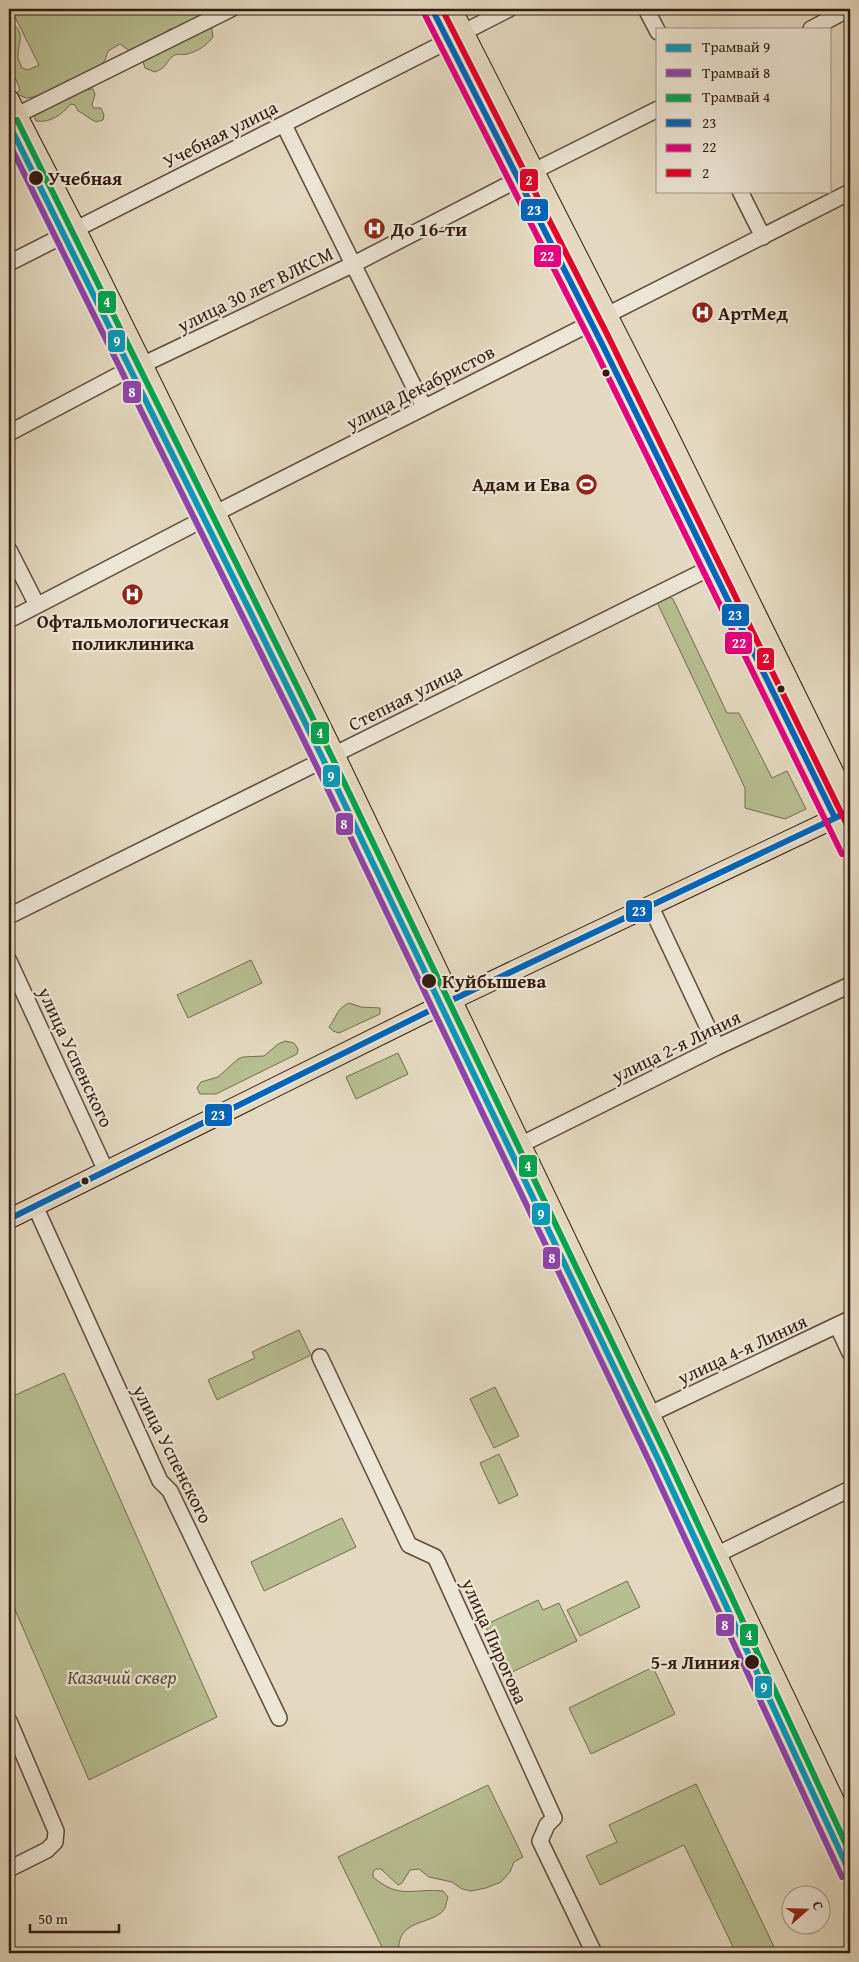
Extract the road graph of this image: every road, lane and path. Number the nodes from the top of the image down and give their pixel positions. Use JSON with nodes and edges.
{"nodes":[{"id":1,"x":231,"y":9,"type":"edge"},
{"id":2,"x":432,"y":9,"type":"edge"},
{"id":3,"x":452,"y":9,"type":"edge"},
{"id":4,"x":509,"y":9,"type":"edge"},
{"id":5,"x":646,"y":9,"type":"edge"},
{"id":6,"x":849,"y":9,"type":"edge"},
{"id":7,"x":656,"y":28,"type":"edge"},
{"id":8,"x":813,"y":28,"type":"edge"},
{"id":9,"x":456,"y":36,"type":"junction"},
{"id":10,"x":12,"y":107,"type":"edge"},
{"id":11,"x":656,"y":110,"type":"edge"},
{"id":12,"x":284,"y":125,"type":"junction"},
{"id":13,"x":527,"y":175,"type":"junction"},
{"id":14,"x":740,"y":192,"type":"edge"},
{"id":15,"x":850,"y":192,"type":"edge"},
{"id":16,"x":76,"y":229,"type":"junction"},
{"id":17,"x":763,"y":238,"type":"junction"},
{"id":18,"x":9,"y":263,"type":"edge"},
{"id":19,"x":354,"y":264,"type":"junction"},
{"id":20,"x":600,"y":319,"type":"junction"},
{"id":21,"x":142,"y":365,"type":"junction"},
{"id":22,"x":424,"y":407,"type":"junction"},
{"id":23,"x":9,"y":433,"type":"edge"},
{"id":24,"x":215,"y":513,"type":"junction"},
{"id":25,"x":9,"y":550,"type":"edge"},
{"id":26,"x":712,"y":567,"type":"junction"},
{"id":27,"x":37,"y":605,"type":"junction"},
{"id":28,"x":9,"y":620,"type":"edge"},
{"id":29,"x":335,"y":755,"type":"junction"},
{"id":30,"x":850,"y":806,"type":"edge"},
{"id":31,"x":843,"y":814,"type":"edge"},
{"id":32,"x":850,"y":850,"type":"edge"},
{"id":33,"x":650,"y":905,"type":"junction"},
{"id":34,"x":9,"y":916,"type":"edge"},
{"id":35,"x":9,"y":961,"type":"edge"},
{"id":36,"x":850,"y":985,"type":"edge"},
{"id":37,"x":451,"y":1000,"type":"junction"},
{"id":38,"x":717,"y":1047,"type":"junction"},
{"id":39,"x":520,"y":1145,"type":"junction"},
{"id":40,"x":106,"y":1171,"type":"junction"},
{"id":41,"x":35,"y":1206,"type":"junction"},
{"id":42,"x":9,"y":1219,"type":"edge"},
{"id":43,"x":844,"y":1322,"type":"edge"},
{"id":44,"x":850,"y":1353,"type":"edge"},
{"id":45,"x":320,"y":1357,"type":"dead end"},
{"id":46,"x":650,"y":1414,"type":"junction"},
{"id":47,"x":850,"y":1489,"type":"edge"},
{"id":48,"x":718,"y":1554,"type":"junction"},
{"id":49,"x":278,"y":1718,"type":"dead end"},
{"id":50,"x":9,"y":1721,"type":"edge"},
{"id":51,"x":850,"y":1834,"type":"edge"},
{"id":52,"x":9,"y":1869,"type":"edge"},
{"id":53,"x":594,"y":1953,"type":"edge"}],
"edges":[{"from":1,"to":10,"type":"street"},
{"from":2,"to":9,"type":"main road"},
{"from":3,"to":9,"type":"main road"},
{"from":4,"to":9,"type":"street","name":"Учебная улица"},
{"from":5,"to":7,"type":"street"},
{"from":6,"to":8,"type":"street"},
{"from":9,"to":12,"type":"street","name":"Учебная улица"},
{"from":9,"to":13,"type":"main road"},
{"from":10,"to":16,"type":"main road"},
{"from":11,"to":13,"type":"street","name":"улица 30 лет ВЛКСМ"},
{"from":12,"to":16,"type":"street","name":"Учебная улица"},
{"from":12,"to":19,"type":"street"},
{"from":13,"to":19,"type":"street","name":"улица 30 лет ВЛКСМ"},
{"from":13,"to":20,"type":"main road"},
{"from":14,"to":17,"type":"street"},
{"from":15,"to":17,"type":"street","name":"улица Декабристов"},
{"from":16,"to":18,"type":"street","name":"Учебная улица"},
{"from":16,"to":21,"type":"main road"},
{"from":17,"to":20,"type":"street","name":"улица Декабристов"},
{"from":19,"to":21,"type":"street","name":"улица 30 лет ВЛКСМ"},
{"from":19,"to":22,"type":"street"},
{"from":20,"to":22,"type":"street","name":"улица Декабристов"},
{"from":20,"to":26,"type":"main road"},
{"from":20,"to":30,"type":"main road"},
{"from":21,"to":23,"type":"street","name":"улица 30 лет ВЛКСМ"},
{"from":21,"to":24,"type":"main road"},
{"from":22,"to":24,"type":"street","name":"улица Декабристов"},
{"from":24,"to":27,"type":"street","name":"улица Декабристов"},
{"from":24,"to":29,"type":"main road"},
{"from":25,"to":27,"type":"street"},
{"from":26,"to":29,"type":"street","name":"Степная улица"},
{"from":26,"to":31,"type":"main road"},
{"from":27,"to":28,"type":"street","name":"улица Декабристов"},
{"from":29,"to":34,"type":"street","name":"Степная улица"},
{"from":29,"to":37,"type":"main road"},
{"from":31,"to":32,"type":"main road"},
{"from":31,"to":33,"type":"main road"},
{"from":33,"to":37,"type":"main road"},
{"from":33,"to":38,"type":"street"},
{"from":35,"to":40,"type":"street","name":"улица Успенского"},
{"from":36,"to":38,"type":"street","name":"улица 2-я Линия"},
{"from":37,"to":39,"type":"main road"},
{"from":37,"to":40,"type":"main road"},
{"from":38,"to":39,"type":"street","name":"улица 2-я Линия"},
{"from":39,"to":46,"type":"main road"},
{"from":40,"to":41,"type":"main road"},
{"from":41,"to":42,"type":"main road"},
{"from":41,"to":49,"type":"street","name":"улица Успенского"},
{"from":43,"to":44,"type":"street"},
{"from":43,"to":46,"type":"street","name":"улица 4-я Линия"},
{"from":45,"to":53,"type":"street","name":"улица Пирогова"},
{"from":46,"to":48,"type":"main road"},
{"from":47,"to":48,"type":"street"},
{"from":48,"to":51,"type":"main road"},
{"from":50,"to":52,"type":"street"}]}
